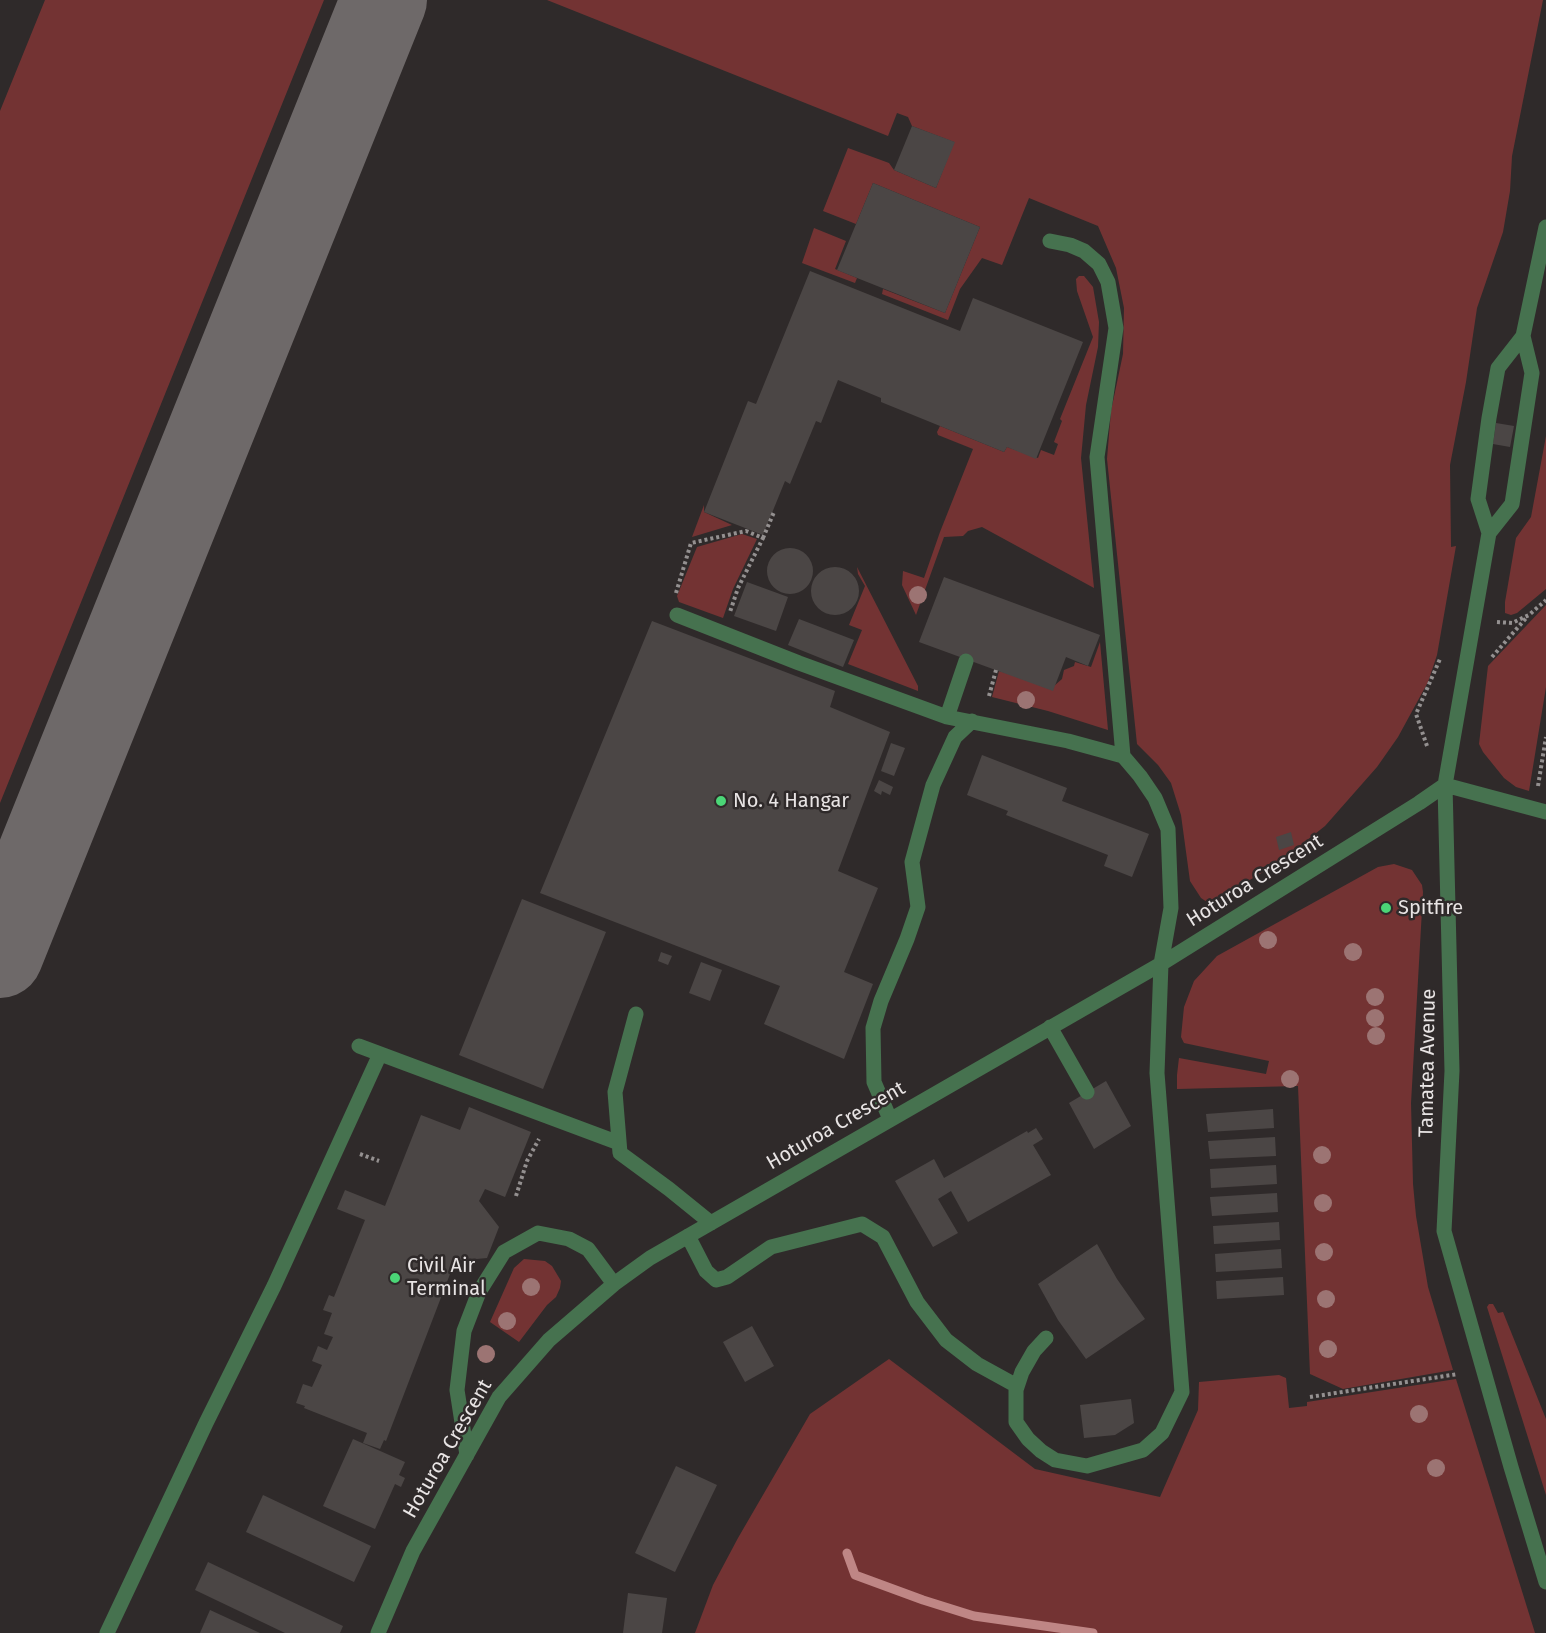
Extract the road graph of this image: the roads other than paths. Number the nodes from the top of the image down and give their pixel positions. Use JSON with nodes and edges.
{"nodes":[{"id":1,"x":1546,"y":227,"type":"edge"},
{"id":2,"x":1050,"y":241,"type":"dead end"},
{"id":3,"x":1523,"y":336,"type":"junction"},
{"id":4,"x":1489,"y":533,"type":"junction"},
{"id":5,"x":675,"y":609,"type":"road end"},
{"id":6,"x":966,"y":661,"type":"dead end"},
{"id":7,"x":947,"y":717,"type":"junction"},
{"id":8,"x":972,"y":721,"type":"junction"},
{"id":9,"x":1123,"y":756,"type":"junction"},
{"id":10,"x":1445,"y":785,"type":"junction"},
{"id":11,"x":1546,"y":812,"type":"edge"},
{"id":12,"x":1161,"y":964,"type":"junction"},
{"id":13,"x":636,"y":1014,"type":"dead end"},
{"id":14,"x":1050,"y":1027,"type":"junction"},
{"id":15,"x":359,"y":1046,"type":"dead end"},
{"id":16,"x":380,"y":1054,"type":"junction"},
{"id":17,"x":1087,"y":1092,"type":"dead end"},
{"id":18,"x":890,"y":1119,"type":"junction"},
{"id":19,"x":619,"y":1143,"type":"junction"},
{"id":20,"x":711,"y":1223,"type":"junction"},
{"id":21,"x":688,"y":1236,"type":"junction"},
{"id":22,"x":614,"y":1284,"type":"junction"},
{"id":23,"x":1046,"y":1338,"type":"dead end"},
{"id":24,"x":1017,"y":1386,"type":"junction"},
{"id":25,"x":466,"y":1455,"type":"junction"},
{"id":26,"x":1546,"y":1581,"type":"edge"},
{"id":27,"x":107,"y":1633,"type":"edge"},
{"id":28,"x":378,"y":1633,"type":"edge"}],
"edges":[{"from":1,"to":3,"type":"street","name":"Tamatea Avenue"},
{"from":2,"to":9,"type":"street"},
{"from":3,"to":4,"type":"street","name":"Tamatea Avenue"},
{"from":3,"to":4,"type":"street","name":"Tamatea Avenue"},
{"from":4,"to":10,"type":"street","name":"Tamatea Avenue"},
{"from":5,"to":7,"type":"street"},
{"from":6,"to":7,"type":"street"},
{"from":7,"to":8,"type":"street"},
{"from":8,"to":9,"type":"street"},
{"from":8,"to":18,"type":"street"},
{"from":9,"to":12,"type":"street"},
{"from":10,"to":11,"type":"street"},
{"from":10,"to":12,"type":"street","name":"Hoturoa Crescent"},
{"from":10,"to":26,"type":"street","name":"Tamatea Avenue"},
{"from":12,"to":14,"type":"street","name":"Hoturoa Crescent"},
{"from":12,"to":24,"type":"street"},
{"from":13,"to":19,"type":"street"},
{"from":14,"to":17,"type":"street"},
{"from":14,"to":18,"type":"street","name":"Hoturoa Crescent"},
{"from":15,"to":16,"type":"street"},
{"from":16,"to":19,"type":"street"},
{"from":16,"to":27,"type":"street"},
{"from":18,"to":20,"type":"street","name":"Hoturoa Crescent"},
{"from":19,"to":20,"type":"street"},
{"from":20,"to":21,"type":"street","name":"Hoturoa Crescent"},
{"from":21,"to":22,"type":"street","name":"Hoturoa Crescent"},
{"from":21,"to":24,"type":"street"},
{"from":22,"to":25,"type":"street","name":"Hoturoa Crescent"},
{"from":22,"to":25,"type":"street"},
{"from":23,"to":24,"type":"street"},
{"from":25,"to":28,"type":"street","name":"Hoturoa Crescent"}]}
